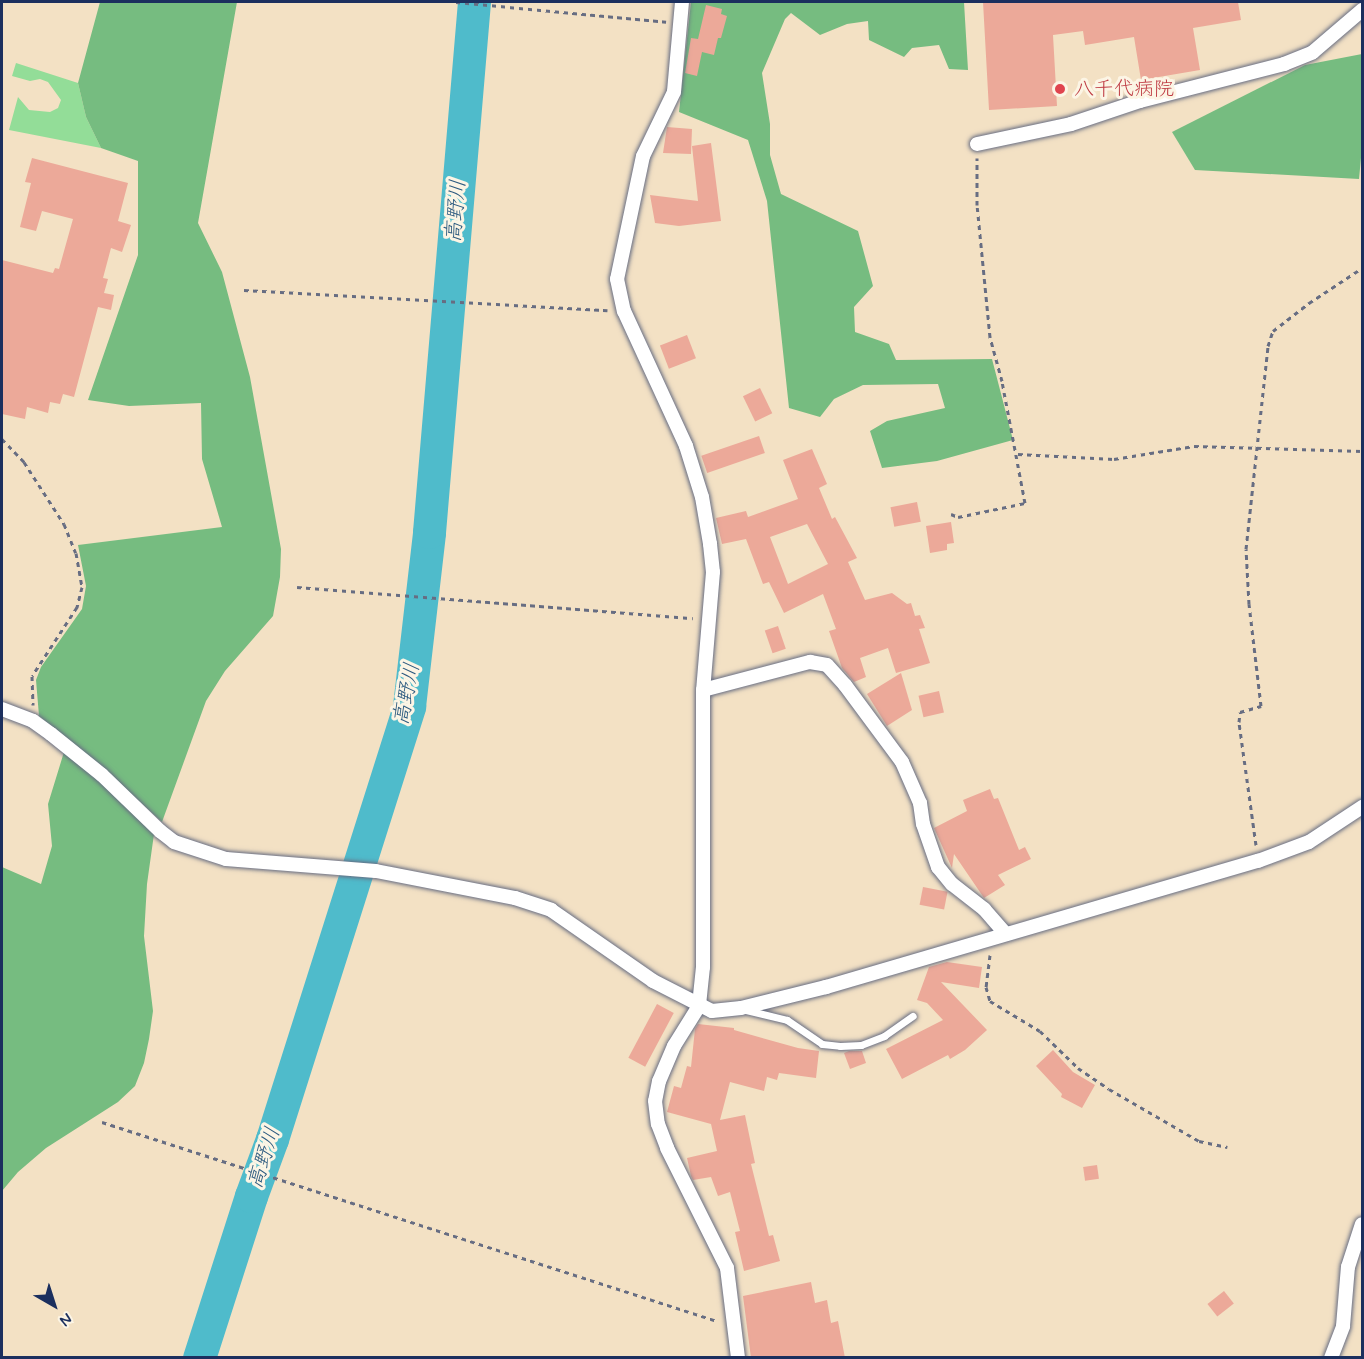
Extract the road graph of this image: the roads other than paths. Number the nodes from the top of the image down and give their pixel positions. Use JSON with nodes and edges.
{"nodes":[{"id":1,"x":682,"y":2,"type":"edge"},
{"id":2,"x":1362,"y":10,"type":"edge"},
{"id":3,"x":977,"y":144,"type":"road end"},
{"id":4,"x":703,"y":690,"type":"junction"},
{"id":5,"x":2,"y":709,"type":"edge"},
{"id":6,"x":1362,"y":807,"type":"edge"},
{"id":7,"x":1006,"y":934,"type":"junction"},
{"id":8,"x":699,"y":1006,"type":"junction"},
{"id":9,"x":741,"y":1008,"type":"junction"},
{"id":10,"x":913,"y":1016,"type":"dead end"},
{"id":11,"x":1362,"y":1224,"type":"edge"},
{"id":12,"x":738,"y":1358,"type":"edge"},
{"id":13,"x":1331,"y":1358,"type":"edge"}],
"edges":[{"from":1,"to":4,"type":"street"},
{"from":2,"to":3,"type":"street"},
{"from":4,"to":7,"type":"street"},
{"from":4,"to":8,"type":"street"},
{"from":5,"to":8,"type":"street"},
{"from":6,"to":7,"type":"street"},
{"from":7,"to":9,"type":"street"},
{"from":8,"to":9,"type":"street"},
{"from":8,"to":12,"type":"street"},
{"from":9,"to":10,"type":"lane"},
{"from":11,"to":13,"type":"street"}]}
